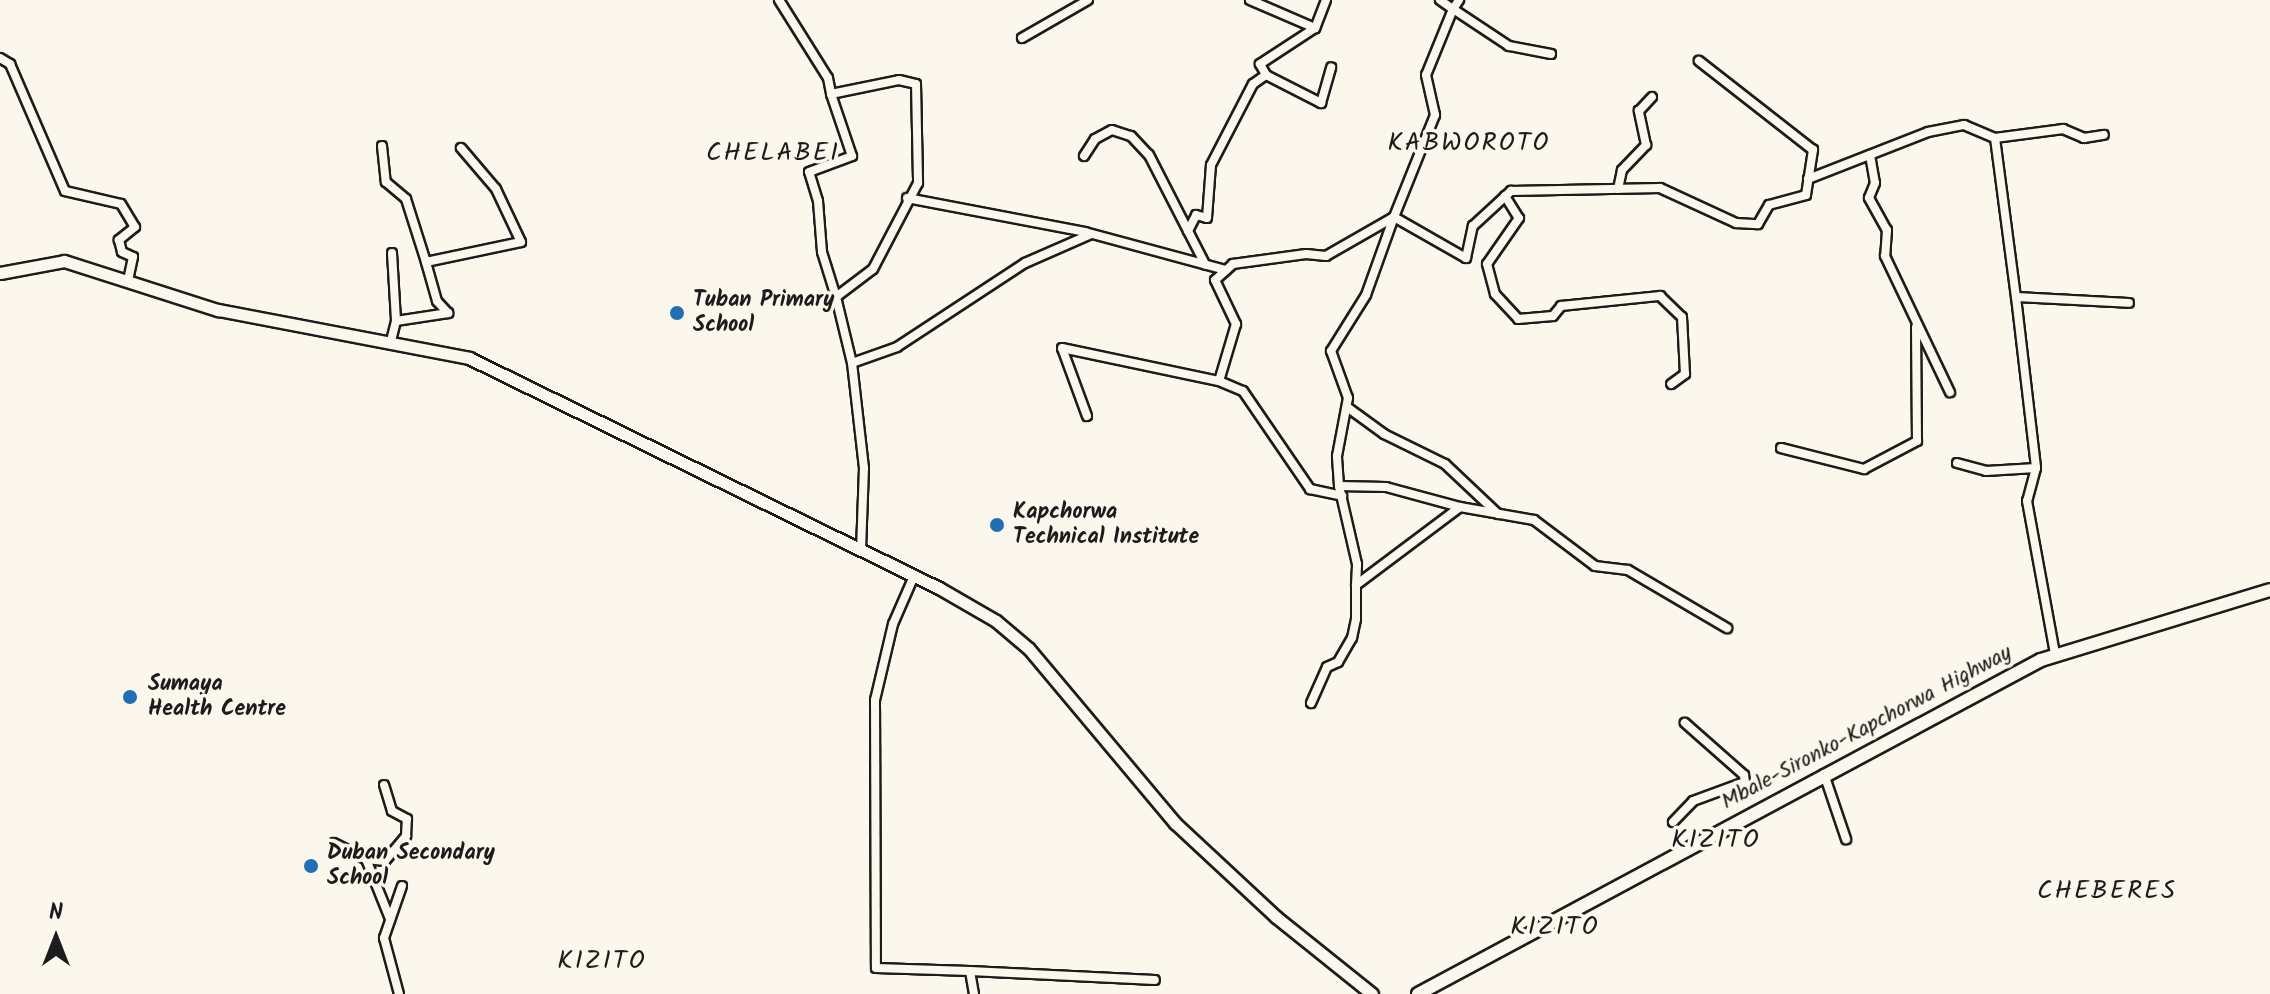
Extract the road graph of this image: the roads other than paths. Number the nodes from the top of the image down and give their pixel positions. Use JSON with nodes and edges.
{"nodes":[{"id":1,"x":779,"y":0,"type":"edge"},
{"id":2,"x":1088,"y":0,"type":"edge"},
{"id":3,"x":1250,"y":0,"type":"edge"},
{"id":4,"x":1326,"y":0,"type":"edge"},
{"id":5,"x":1440,"y":0,"type":"edge"},
{"id":6,"x":1459,"y":0,"type":"edge"},
{"id":7,"x":1453,"y":9,"type":"junction"},
{"id":8,"x":1315,"y":28,"type":"junction"},
{"id":9,"x":1022,"y":38,"type":"dead end"},
{"id":10,"x":1551,"y":54,"type":"dead end"},
{"id":11,"x":0,"y":58,"type":"edge"},
{"id":12,"x":1699,"y":61,"type":"dead end"},
{"id":13,"x":1331,"y":67,"type":"dead end"},
{"id":14,"x":1266,"y":75,"type":"junction"},
{"id":15,"x":831,"y":94,"type":"junction"},
{"id":16,"x":1652,"y":97,"type":"dead end"},
{"id":17,"x":2104,"y":135,"type":"dead end"},
{"id":18,"x":1995,"y":138,"type":"junction"},
{"id":19,"x":382,"y":146,"type":"dead end"},
{"id":20,"x":461,"y":148,"type":"dead end"},
{"id":21,"x":1870,"y":155,"type":"junction"},
{"id":22,"x":1084,"y":156,"type":"dead end"},
{"id":23,"x":1808,"y":179,"type":"junction"},
{"id":24,"x":1618,"y":189,"type":"junction"},
{"id":25,"x":1505,"y":196,"type":"junction"},
{"id":26,"x":907,"y":198,"type":"junction"},
{"id":27,"x":1394,"y":217,"type":"junction"},
{"id":28,"x":1188,"y":231,"type":"junction"},
{"id":29,"x":1091,"y":234,"type":"junction"},
{"id":30,"x":392,"y":253,"type":"dead end"},
{"id":31,"x":426,"y":262,"type":"junction"},
{"id":32,"x":1205,"y":264,"type":"junction"},
{"id":33,"x":1226,"y":270,"type":"junction"},
{"id":34,"x":0,"y":273,"type":"edge"},
{"id":35,"x":128,"y":281,"type":"junction"},
{"id":36,"x":836,"y":297,"type":"junction"},
{"id":37,"x":2016,"y":297,"type":"junction"},
{"id":38,"x":2129,"y":303,"type":"dead end"},
{"id":39,"x":396,"y":321,"type":"junction"},
{"id":40,"x":1916,"y":327,"type":"junction"},
{"id":41,"x":391,"y":341,"type":"junction"},
{"id":42,"x":852,"y":363,"type":"junction"},
{"id":43,"x":1219,"y":381,"type":"junction"},
{"id":44,"x":1671,"y":384,"type":"dead end"},
{"id":45,"x":1950,"y":392,"type":"dead end"},
{"id":46,"x":1347,"y":407,"type":"junction"},
{"id":47,"x":1087,"y":416,"type":"dead end"},
{"id":48,"x":1781,"y":448,"type":"dead end"},
{"id":49,"x":1957,"y":463,"type":"dead end"},
{"id":50,"x":2036,"y":468,"type":"junction"},
{"id":51,"x":1340,"y":491,"type":"junction"},
{"id":52,"x":1460,"y":507,"type":"junction"},
{"id":53,"x":1502,"y":517,"type":"junction"},
{"id":54,"x":861,"y":549,"type":"junction"},
{"id":55,"x":914,"y":576,"type":"junction"},
{"id":56,"x":1356,"y":585,"type":"junction"},
{"id":57,"x":2270,"y":590,"type":"edge"},
{"id":58,"x":1727,"y":628,"type":"dead end"},
{"id":59,"x":2055,"y":654,"type":"junction"},
{"id":60,"x":1311,"y":703,"type":"dead end"},
{"id":61,"x":1685,"y":723,"type":"dead end"},
{"id":62,"x":1823,"y":773,"type":"junction"},
{"id":63,"x":384,"y":785,"type":"dead end"},
{"id":64,"x":1673,"y":822,"type":"dead end"},
{"id":65,"x":1846,"y":839,"type":"dead end"},
{"id":66,"x":334,"y":843,"type":"dead end"},
{"id":67,"x":366,"y":859,"type":"junction"},
{"id":68,"x":402,"y":886,"type":"dead end"},
{"id":69,"x":390,"y":919,"type":"junction"},
{"id":70,"x":970,"y":971,"type":"junction"},
{"id":71,"x":1155,"y":980,"type":"dead end"},
{"id":72,"x":399,"y":994,"type":"edge"},
{"id":73,"x":974,"y":994,"type":"edge"},
{"id":74,"x":1372,"y":994,"type":"edge"},
{"id":75,"x":1418,"y":994,"type":"edge"}],
"edges":[{"from":1,"to":15,"type":"street"},
{"from":2,"to":9,"type":"street"},
{"from":3,"to":8,"type":"street"},
{"from":4,"to":8,"type":"street"},
{"from":5,"to":7,"type":"street"},
{"from":6,"to":7,"type":"street"},
{"from":7,"to":10,"type":"street"},
{"from":7,"to":27,"type":"street"},
{"from":8,"to":14,"type":"street"},
{"from":11,"to":35,"type":"street"},
{"from":12,"to":23,"type":"street"},
{"from":13,"to":14,"type":"street"},
{"from":14,"to":28,"type":"street"},
{"from":15,"to":26,"type":"street"},
{"from":15,"to":36,"type":"street"},
{"from":16,"to":24,"type":"street"},
{"from":17,"to":18,"type":"street"},
{"from":18,"to":21,"type":"street"},
{"from":18,"to":37,"type":"street"},
{"from":19,"to":31,"type":"street"},
{"from":20,"to":31,"type":"street"},
{"from":21,"to":23,"type":"street"},
{"from":21,"to":40,"type":"street"},
{"from":22,"to":28,"type":"street"},
{"from":23,"to":24,"type":"street"},
{"from":24,"to":25,"type":"street"},
{"from":25,"to":27,"type":"street"},
{"from":25,"to":44,"type":"street"},
{"from":26,"to":29,"type":"street"},
{"from":26,"to":36,"type":"street"},
{"from":27,"to":33,"type":"street"},
{"from":27,"to":46,"type":"street"},
{"from":28,"to":32,"type":"street"},
{"from":29,"to":32,"type":"street"},
{"from":29,"to":42,"type":"street"},
{"from":30,"to":39,"type":"street"},
{"from":31,"to":39,"type":"street"},
{"from":32,"to":33,"type":"street"},
{"from":33,"to":43,"type":"street"},
{"from":34,"to":35,"type":"street"},
{"from":35,"to":41,"type":"street"},
{"from":36,"to":42,"type":"street"},
{"from":37,"to":38,"type":"street"},
{"from":37,"to":50,"type":"street"},
{"from":39,"to":41,"type":"street"},
{"from":40,"to":45,"type":"street"},
{"from":40,"to":48,"type":"street"},
{"from":41,"to":54,"type":"street"},
{"from":42,"to":54,"type":"street"},
{"from":43,"to":47,"type":"street"},
{"from":43,"to":51,"type":"street"},
{"from":46,"to":51,"type":"street"},
{"from":46,"to":53,"type":"street"},
{"from":49,"to":50,"type":"street"},
{"from":50,"to":59,"type":"street"},
{"from":51,"to":52,"type":"street"},
{"from":51,"to":56,"type":"street"},
{"from":52,"to":53,"type":"street"},
{"from":52,"to":56,"type":"street"},
{"from":53,"to":58,"type":"street"},
{"from":54,"to":55,"type":"street"},
{"from":55,"to":70,"type":"street"},
{"from":55,"to":74,"type":"street"},
{"from":56,"to":60,"type":"street"},
{"from":57,"to":59,"type":"main road","name":"Mbale-Sironko-Kapchorwa Highway"},
{"from":59,"to":62,"type":"main road","name":"Mbale-Sironko-Kapchorwa Highway"},
{"from":61,"to":64,"type":"street"},
{"from":62,"to":65,"type":"street"},
{"from":62,"to":75,"type":"main road","name":"Mbale-Sironko-Kapchorwa Highway"},
{"from":63,"to":67,"type":"street"},
{"from":66,"to":67,"type":"street"},
{"from":67,"to":69,"type":"street"},
{"from":68,"to":69,"type":"street"},
{"from":69,"to":72,"type":"street"},
{"from":70,"to":71,"type":"street"},
{"from":70,"to":73,"type":"street"}]}
